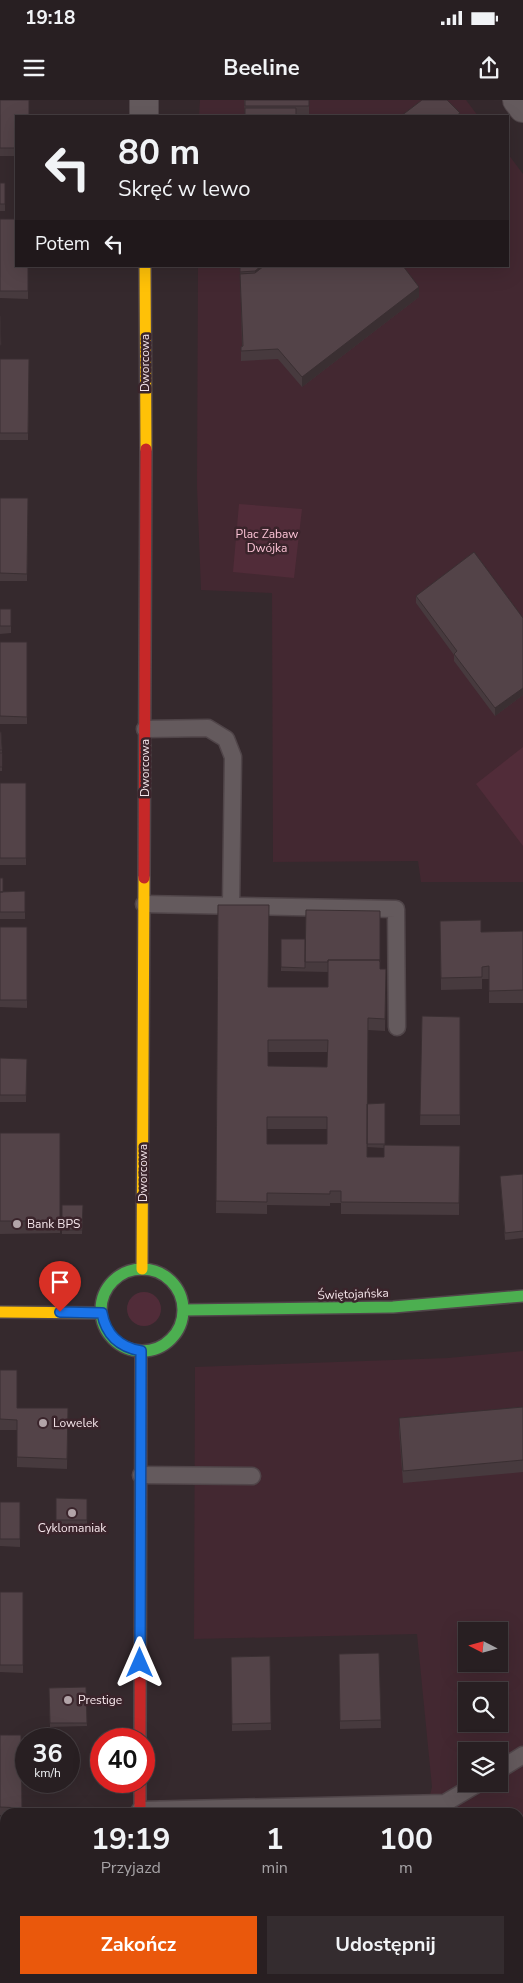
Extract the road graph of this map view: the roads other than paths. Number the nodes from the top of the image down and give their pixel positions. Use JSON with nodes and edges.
{"nodes":[{"id":1,"x":144,"y":100,"type":"edge"},
{"id":2,"x":517,"y":100,"type":"edge"},
{"id":3,"x":523,"y":108,"type":"edge"},
{"id":4,"x":144,"y":115,"type":"edge"},
{"id":5,"x":145,"y":267,"type":"edge"},
{"id":6,"x":145,"y":729,"type":"junction"},
{"id":7,"x":144,"y":904,"type":"junction"},
{"id":8,"x":231,"y":906,"type":"junction"},
{"id":9,"x":397,"y":1027,"type":"dead end"},
{"id":10,"x":142,"y":1269,"type":"junction"},
{"id":11,"x":523,"y":1296,"type":"edge"},
{"id":12,"x":184,"y":1310,"type":"junction"},
{"id":13,"x":0,"y":1312,"type":"edge"},
{"id":14,"x":102,"y":1313,"type":"junction"},
{"id":15,"x":141,"y":1351,"type":"junction"},
{"id":16,"x":141,"y":1475,"type":"junction"},
{"id":17,"x":252,"y":1476,"type":"dead end"},
{"id":18,"x":140,"y":1728,"type":"edge"},
{"id":19,"x":523,"y":1755,"type":"edge"},
{"id":20,"x":508,"y":1764,"type":"edge"},
{"id":21,"x":464,"y":1792,"type":"edge"},
{"id":22,"x":140,"y":1793,"type":"edge"},
{"id":23,"x":140,"y":1808,"type":"edge"},
{"id":24,"x":254,"y":1808,"type":"edge"}],
"edges":[{"from":1,"to":4,"type":"street"},
{"from":2,"to":3,"type":"street"},
{"from":5,"to":6,"type":"street","name":"Dworcowa"},
{"from":6,"to":7,"type":"street","name":"Dworcowa"},
{"from":6,"to":8,"type":"lane"},
{"from":7,"to":8,"type":"lane"},
{"from":7,"to":10,"type":"street","name":"Dworcowa"},
{"from":8,"to":9,"type":"lane"},
{"from":10,"to":12,"type":"street"},
{"from":10,"to":14,"type":"street"},
{"from":11,"to":12,"type":"street","name":"Świętojańska"},
{"from":12,"to":15,"type":"street"},
{"from":13,"to":14,"type":"street"},
{"from":14,"to":15,"type":"street"},
{"from":15,"to":16,"type":"street"},
{"from":16,"to":17,"type":"lane"},
{"from":16,"to":18,"type":"street"},
{"from":19,"to":20,"type":"lane"},
{"from":21,"to":24,"type":"lane"},
{"from":22,"to":23,"type":"street"}]}
